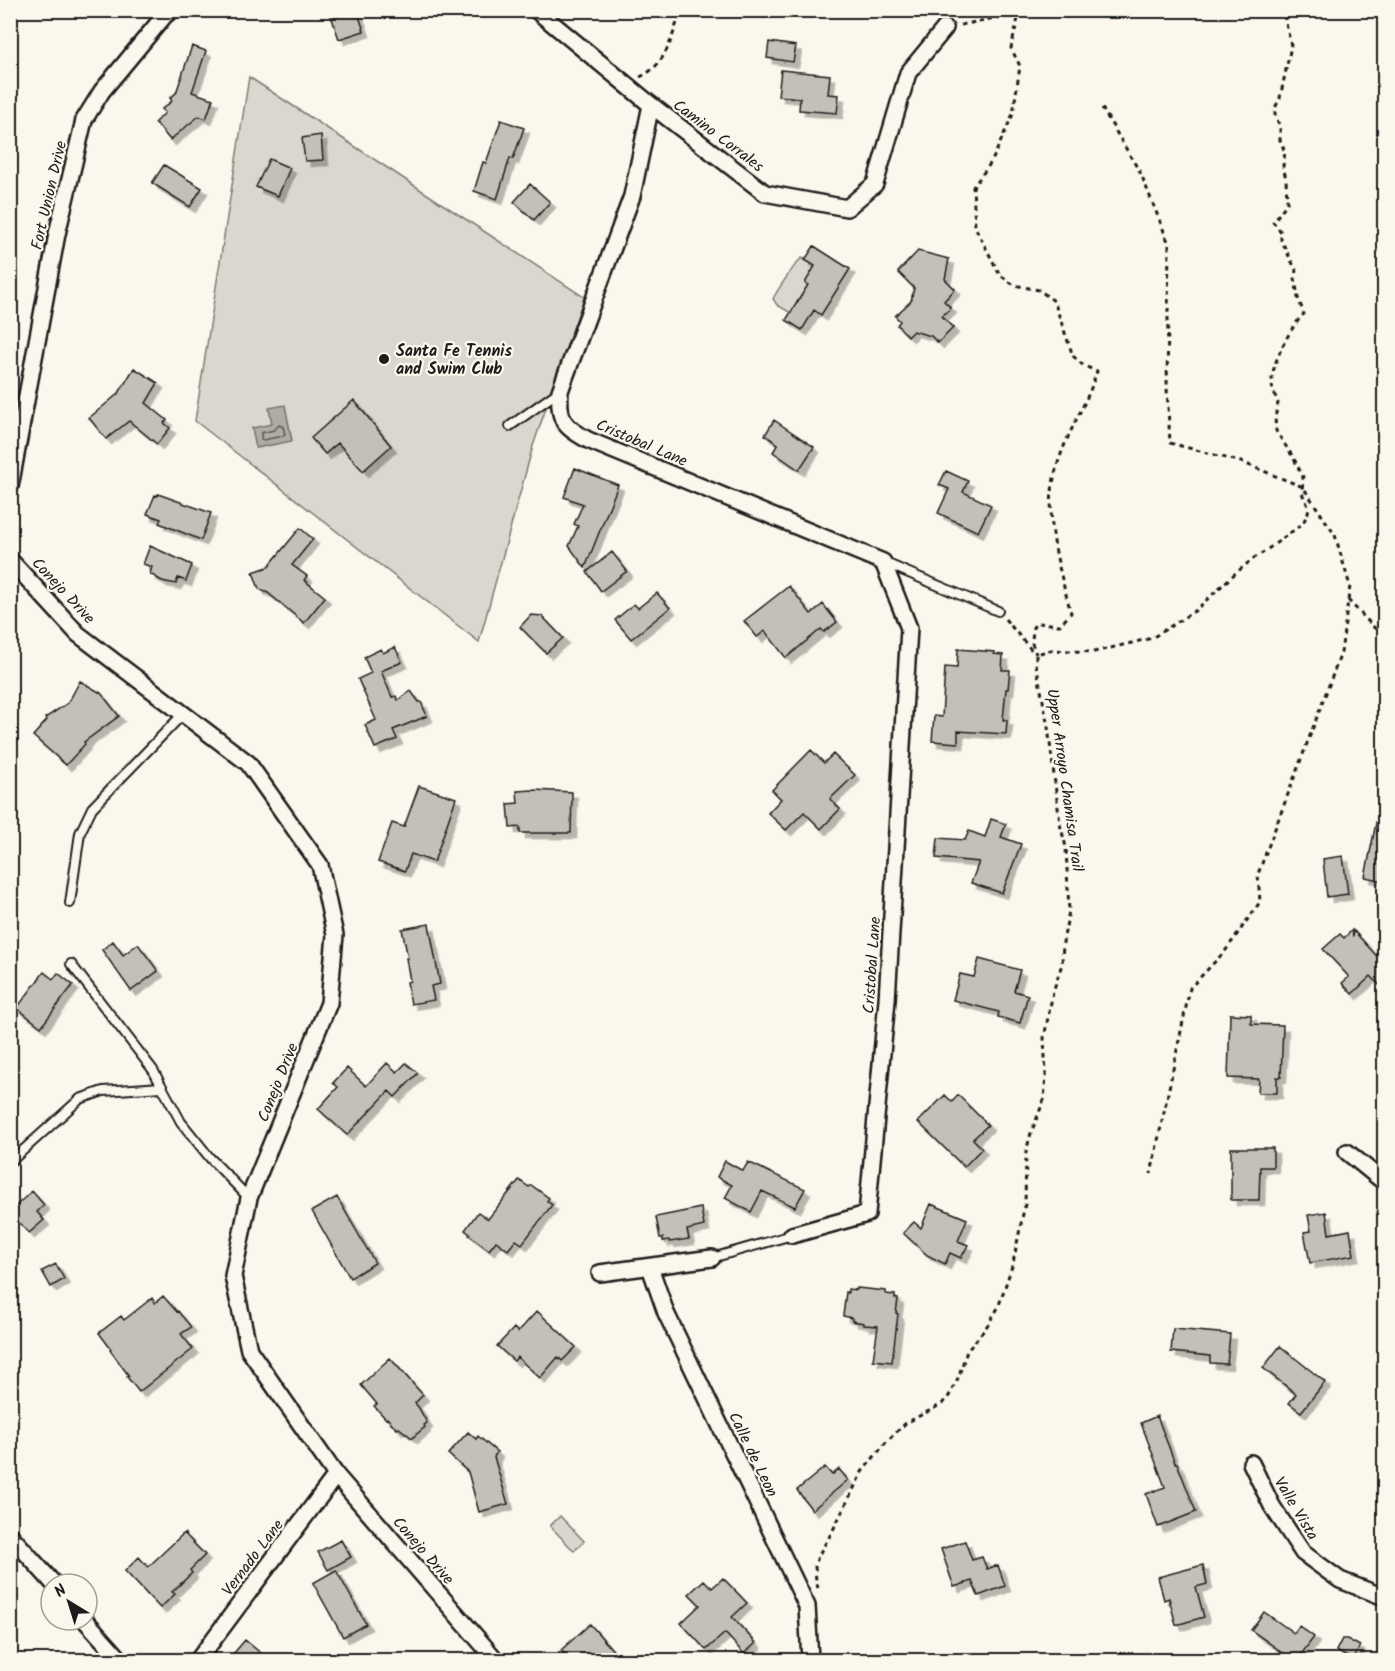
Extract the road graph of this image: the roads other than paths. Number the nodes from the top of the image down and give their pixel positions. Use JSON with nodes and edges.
{"nodes":[{"id":1,"x":172,"y":10,"type":"edge"},
{"id":2,"x":536,"y":10,"type":"edge"},
{"id":3,"x":945,"y":28,"type":"road end"},
{"id":4,"x":651,"y":105,"type":"junction"},
{"id":5,"x":560,"y":391,"type":"junction"},
{"id":6,"x":510,"y":426,"type":"dead end"},
{"id":7,"x":10,"y":487,"type":"edge"},
{"id":8,"x":10,"y":560,"type":"edge"},
{"id":9,"x":883,"y":562,"type":"junction"},
{"id":10,"x":998,"y":611,"type":"road end"},
{"id":11,"x":183,"y":714,"type":"junction"},
{"id":12,"x":70,"y":903,"type":"dead end"},
{"id":13,"x":71,"y":964,"type":"dead end"},
{"id":14,"x":162,"y":1087,"type":"junction"},
{"id":15,"x":1347,"y":1152,"type":"dead end"},
{"id":16,"x":10,"y":1162,"type":"edge"},
{"id":17,"x":1384,"y":1182,"type":"edge"},
{"id":18,"x":249,"y":1198,"type":"junction"},
{"id":19,"x":792,"y":1235,"type":"joint"},
{"id":20,"x":712,"y":1258,"type":"joint"},
{"id":21,"x":650,"y":1266,"type":"junction"},
{"id":22,"x":600,"y":1273,"type":"dead end"},
{"id":23,"x":1251,"y":1463,"type":"dead end"},
{"id":24,"x":336,"y":1475,"type":"junction"},
{"id":25,"x":10,"y":1535,"type":"edge"},
{"id":26,"x":43,"y":1572,"type":"edge"},
{"id":27,"x":1384,"y":1597,"type":"edge"},
{"id":28,"x":96,"y":1632,"type":"edge"},
{"id":29,"x":121,"y":1660,"type":"edge"},
{"id":30,"x":198,"y":1660,"type":"edge"},
{"id":31,"x":496,"y":1660,"type":"edge"},
{"id":32,"x":810,"y":1660,"type":"edge"}],
"edges":[{"from":1,"to":7,"type":"street","name":"Fort Union Drive"},
{"from":2,"to":4,"type":"street","name":"Camino Corrales"},
{"from":3,"to":4,"type":"street","name":"Camino Corrales"},
{"from":4,"to":5,"type":"street","name":"Cristobal Lane"},
{"from":5,"to":6,"type":"lane"},
{"from":5,"to":9,"type":"street","name":"Cristobal Lane"},
{"from":8,"to":11,"type":"street","name":"Conejo Drive"},
{"from":9,"to":10,"type":"lane","name":"Cristobal Lane"},
{"from":9,"to":19,"type":"street","name":"Cristobal Lane"},
{"from":11,"to":12,"type":"lane"},
{"from":11,"to":18,"type":"street","name":"Conejo Drive"},
{"from":13,"to":14,"type":"lane"},
{"from":14,"to":16,"type":"lane"},
{"from":14,"to":18,"type":"lane"},
{"from":15,"to":17,"type":"street"},
{"from":18,"to":24,"type":"street","name":"Conejo Drive"},
{"from":19,"to":20,"type":"lane","name":"Cristobal Lane"},
{"from":20,"to":21,"type":"street"},
{"from":21,"to":22,"type":"street"},
{"from":21,"to":32,"type":"street","name":"Calle de Leon"},
{"from":23,"to":27,"type":"street","name":"Valle Vista"},
{"from":24,"to":30,"type":"street","name":"Vernado Lane"},
{"from":24,"to":31,"type":"street","name":"Conejo Drive"},
{"from":25,"to":26,"type":"street"},
{"from":28,"to":29,"type":"street"}]}
